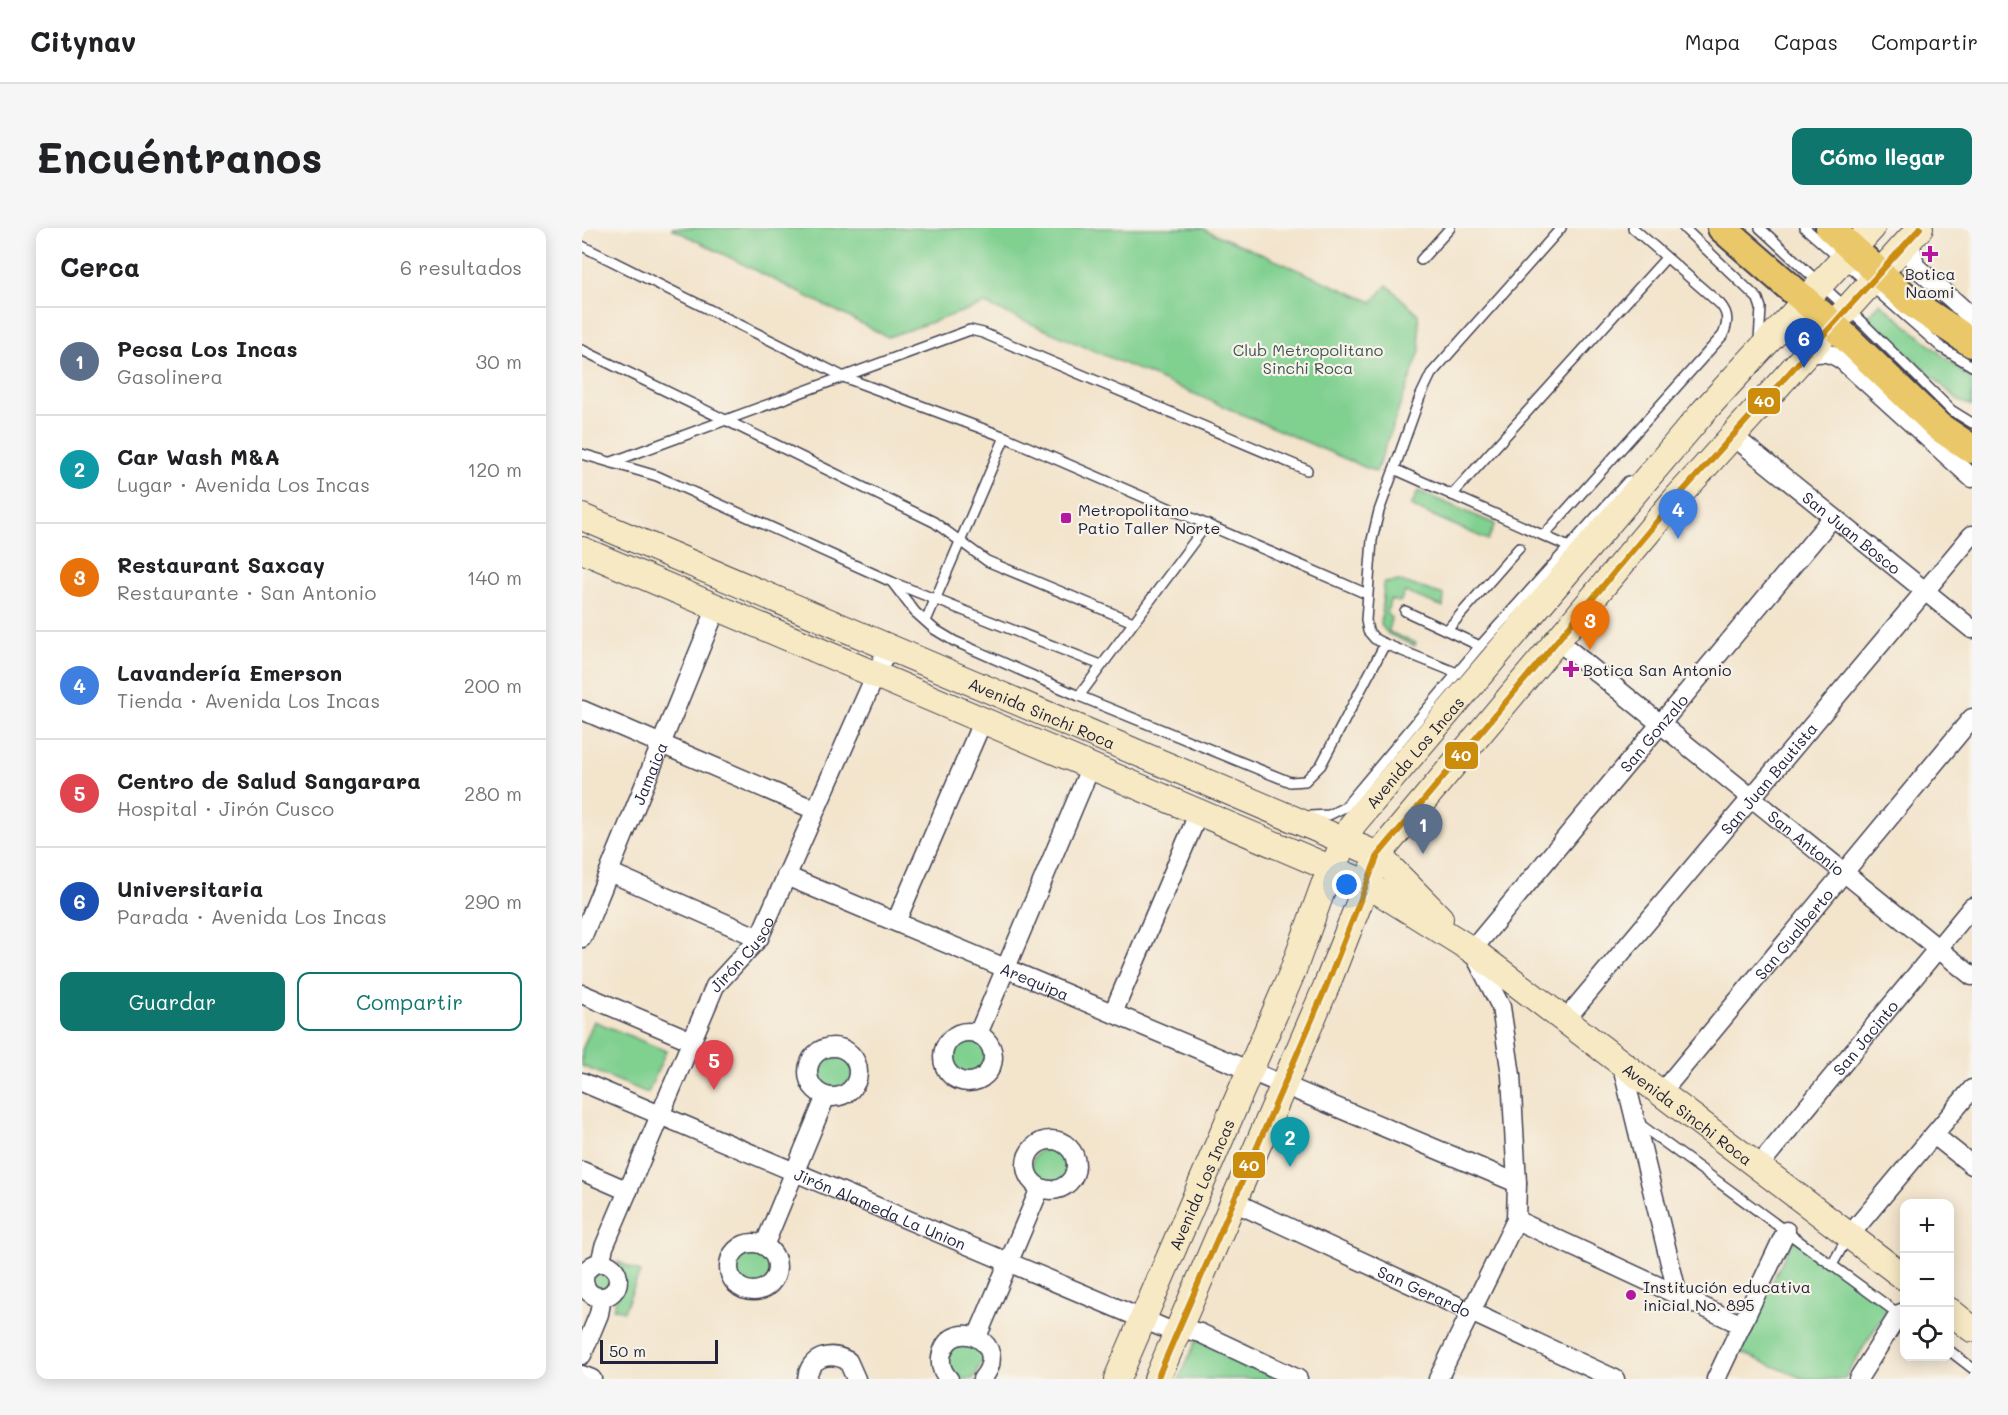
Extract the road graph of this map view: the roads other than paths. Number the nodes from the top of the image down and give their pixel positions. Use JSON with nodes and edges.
{"nodes":[{"id":1,"x":1450,"y":228,"type":"edge"},
{"id":2,"x":1561,"y":228,"type":"edge"},
{"id":3,"x":1633,"y":228,"type":"edge"},
{"id":4,"x":1684,"y":228,"type":"edge"},
{"id":5,"x":1722,"y":228,"type":"edge"},
{"id":6,"x":1760,"y":228,"type":"edge"},
{"id":7,"x":1805,"y":228,"type":"edge"},
{"id":8,"x":1830,"y":228,"type":"edge"},
{"id":9,"x":1918,"y":230,"type":"edge"},
{"id":10,"x":582,"y":246,"type":"edge"},
{"id":11,"x":1856,"y":246,"type":"edge"},
{"id":12,"x":1666,"y":258,"type":"junction"},
{"id":13,"x":1421,"y":260,"type":"dead end"},
{"id":14,"x":1874,"y":278,"type":"junction"},
{"id":15,"x":1813,"y":292,"type":"junction"},
{"id":16,"x":1840,"y":316,"type":"junction"},
{"id":17,"x":1972,"y":317,"type":"edge"},
{"id":18,"x":1755,"y":343,"type":"junction"},
{"id":19,"x":1972,"y":343,"type":"edge"},
{"id":20,"x":582,"y":350,"type":"edge"},
{"id":21,"x":1803,"y":356,"type":"junction"},
{"id":22,"x":1972,"y":366,"type":"edge"},
{"id":23,"x":1721,"y":376,"type":"dead end"},
{"id":24,"x":846,"y":378,"type":"junction"},
{"id":25,"x":724,"y":421,"type":"junction"},
{"id":26,"x":1970,"y":421,"type":"edge"},
{"id":27,"x":1676,"y":427,"type":"dead end"},
{"id":28,"x":1733,"y":436,"type":"junction"},
{"id":29,"x":1005,"y":437,"type":"junction"},
{"id":30,"x":1972,"y":449,"type":"edge"},
{"id":31,"x":582,"y":454,"type":"edge"},
{"id":32,"x":612,"y":462,"type":"junction"},
{"id":33,"x":1394,"y":469,"type":"junction"},
{"id":34,"x":1306,"y":470,"type":"dead end"},
{"id":35,"x":1642,"y":474,"type":"junction"},
{"id":36,"x":1972,"y":478,"type":"edge"},
{"id":37,"x":1452,"y":495,"type":"junction"},
{"id":38,"x":1674,"y":501,"type":"junction"},
{"id":39,"x":582,"y":517,"type":"edge"},
{"id":40,"x":1833,"y":517,"type":"junction"},
{"id":41,"x":1207,"y":524,"type":"junction"},
{"id":42,"x":1544,"y":535,"type":"junction"},
{"id":43,"x":1972,"y":535,"type":"edge"},
{"id":44,"x":960,"y":541,"type":"junction"},
{"id":45,"x":1569,"y":547,"type":"junction"},
{"id":46,"x":1520,"y":548,"type":"dead end"},
{"id":47,"x":582,"y":550,"type":"edge"},
{"id":48,"x":892,"y":582,"type":"junction"},
{"id":49,"x":1925,"y":591,"type":"junction"},
{"id":50,"x":1367,"y":594,"type":"junction"},
{"id":51,"x":935,"y":599,"type":"junction"},
{"id":52,"x":717,"y":607,"type":"junction"},
{"id":53,"x":824,"y":608,"type":"dead end"},
{"id":54,"x":1405,"y":611,"type":"dead end"},
{"id":55,"x":926,"y":621,"type":"junction"},
{"id":56,"x":1134,"y":622,"type":"junction"},
{"id":57,"x":1972,"y":629,"type":"edge"},
{"id":58,"x":1447,"y":630,"type":"junction"},
{"id":59,"x":1558,"y":641,"type":"junction"},
{"id":60,"x":1385,"y":644,"type":"junction"},
{"id":61,"x":1480,"y":646,"type":"junction"},
{"id":62,"x":888,"y":647,"type":"junction"},
{"id":63,"x":1101,"y":665,"type":"junction"},
{"id":64,"x":1457,"y":673,"type":"junction"},
{"id":65,"x":876,"y":674,"type":"junction"},
{"id":66,"x":1078,"y":696,"type":"junction"},
{"id":67,"x":582,"y":710,"type":"edge"},
{"id":68,"x":1972,"y":718,"type":"edge"},
{"id":69,"x":983,"y":720,"type":"junction"},
{"id":70,"x":1661,"y":724,"type":"junction"},
{"id":71,"x":661,"y":744,"type":"junction"},
{"id":72,"x":1091,"y":766,"type":"junction"},
{"id":73,"x":1751,"y":797,"type":"junction"},
{"id":74,"x":815,"y":810,"type":"junction"},
{"id":75,"x":1199,"y":812,"type":"junction"},
{"id":76,"x":1343,"y":841,"type":"junction"},
{"id":77,"x":1378,"y":855,"type":"junction"},
{"id":78,"x":1332,"y":868,"type":"junction"},
{"id":79,"x":609,"y":872,"type":"junction"},
{"id":80,"x":1844,"y":873,"type":"junction"},
{"id":81,"x":786,"y":876,"type":"junction"},
{"id":82,"x":1365,"y":883,"type":"junction"},
{"id":83,"x":1972,"y":907,"type":"edge"},
{"id":84,"x":896,"y":922,"type":"junction"},
{"id":85,"x":582,"y":938,"type":"edge"},
{"id":86,"x":759,"y":938,"type":"junction"},
{"id":87,"x":1938,"y":948,"type":"junction"},
{"id":88,"x":1472,"y":950,"type":"junction"},
{"id":89,"x":1005,"y":968,"type":"junction"},
{"id":90,"x":1972,"y":976,"type":"edge"},
{"id":91,"x":582,"y":994,"type":"edge"},
{"id":92,"x":1113,"y":1013,"type":"junction"},
{"id":93,"x":1565,"y":1020,"type":"junction"},
{"id":94,"x":978,"y":1034,"type":"dead end"},
{"id":95,"x":692,"y":1041,"type":"junction"},
{"id":96,"x":1621,"y":1062,"type":"junction"},
{"id":97,"x":1250,"y":1071,"type":"junction"},
{"id":98,"x":582,"y":1082,"type":"edge"},
{"id":99,"x":1284,"y":1085,"type":"junction"},
{"id":100,"x":1972,"y":1089,"type":"edge"},
{"id":101,"x":1661,"y":1093,"type":"junction"},
{"id":102,"x":826,"y":1096,"type":"dead end"},
{"id":103,"x":660,"y":1115,"type":"junction"},
{"id":104,"x":1635,"y":1121,"type":"junction"},
{"id":105,"x":1934,"y":1135,"type":"junction"},
{"id":106,"x":1972,"y":1165,"type":"edge"},
{"id":107,"x":1758,"y":1167,"type":"junction"},
{"id":108,"x":582,"y":1171,"type":"edge"},
{"id":109,"x":794,"y":1172,"type":"junction"},
{"id":110,"x":1517,"y":1183,"type":"junction"},
{"id":111,"x":1040,"y":1188,"type":"dead end"},
{"id":112,"x":628,"y":1191,"type":"junction"},
{"id":113,"x":1234,"y":1202,"type":"junction"},
{"id":114,"x":1516,"y":1220,"type":"junction"},
{"id":115,"x":1786,"y":1231,"type":"junction"},
{"id":116,"x":1849,"y":1236,"type":"junction"},
{"id":117,"x":764,"y":1246,"type":"dead end"},
{"id":118,"x":1009,"y":1262,"type":"junction"},
{"id":119,"x":1832,"y":1265,"type":"junction"},
{"id":120,"x":1900,"y":1273,"type":"edge"},
{"id":121,"x":1678,"y":1296,"type":"junction"},
{"id":122,"x":1471,"y":1312,"type":"junction"},
{"id":123,"x":1900,"y":1313,"type":"edge"},
{"id":124,"x":1954,"y":1314,"type":"edge"},
{"id":125,"x":1144,"y":1319,"type":"junction"},
{"id":126,"x":1900,"y":1319,"type":"edge"},
{"id":127,"x":1742,"y":1324,"type":"junction"},
{"id":128,"x":1972,"y":1329,"type":"edge"},
{"id":129,"x":1179,"y":1331,"type":"junction"},
{"id":130,"x":977,"y":1337,"type":"junction"},
{"id":131,"x":1954,"y":1354,"type":"edge"},
{"id":132,"x":582,"y":1355,"type":"edge"},
{"id":133,"x":1972,"y":1368,"type":"edge"},
{"id":134,"x":582,"y":1375,"type":"edge"},
{"id":135,"x":592,"y":1379,"type":"edge"},
{"id":136,"x":807,"y":1379,"type":"edge"},
{"id":137,"x":856,"y":1379,"type":"edge"},
{"id":138,"x":950,"y":1379,"type":"edge"},
{"id":139,"x":982,"y":1379,"type":"edge"},
{"id":140,"x":1117,"y":1379,"type":"edge"},
{"id":141,"x":1157,"y":1379,"type":"edge"},
{"id":142,"x":1298,"y":1379,"type":"edge"},
{"id":143,"x":1438,"y":1379,"type":"edge"},
{"id":144,"x":1615,"y":1379,"type":"edge"},
{"id":145,"x":1716,"y":1379,"type":"edge"},
{"id":146,"x":1858,"y":1379,"type":"edge"}],
"edges":[{"from":1,"to":13,"type":"lane"},
{"from":2,"to":33,"type":"lane"},
{"from":3,"to":12,"type":"lane"},
{"from":4,"to":18,"type":"lane"},
{"from":5,"to":15,"type":"main road"},
{"from":6,"to":15,"type":"lane"},
{"from":7,"to":11,"type":"lane"},
{"from":8,"to":11,"type":"main road"},
{"from":9,"to":14,"type":"main road"},
{"from":9,"to":17,"type":"street"},
{"from":10,"to":24,"type":"lane"},
{"from":11,"to":14,"type":"main road"},
{"from":11,"to":15,"type":"main road","name":"Avenida Los Incas"},
{"from":12,"to":37,"type":"lane"},
{"from":12,"to":42,"type":"lane"},
{"from":14,"to":16,"type":"main road"},
{"from":14,"to":19,"type":"main road"},
{"from":14,"to":22,"type":"lane"},
{"from":15,"to":16,"type":"main road"},
{"from":15,"to":18,"type":"main road","name":"Avenida Los Incas"},
{"from":16,"to":21,"type":"main road"},
{"from":16,"to":26,"type":"lane"},
{"from":16,"to":30,"type":"main road"},
{"from":18,"to":35,"type":"main road","name":"Avenida Los Incas"},
{"from":20,"to":25,"type":"lane"},
{"from":21,"to":28,"type":"main road"},
{"from":21,"to":36,"type":"street"},
{"from":23,"to":27,"type":"lane"},
{"from":24,"to":25,"type":"lane"},
{"from":24,"to":29,"type":"lane"},
{"from":24,"to":34,"type":"lane"},
{"from":25,"to":32,"type":"lane"},
{"from":25,"to":44,"type":"lane"},
{"from":28,"to":38,"type":"main road"},
{"from":28,"to":40,"type":"street","name":"San Juan Bosco"},
{"from":29,"to":41,"type":"lane"},
{"from":29,"to":44,"type":"lane"},
{"from":31,"to":32,"type":"lane"},
{"from":32,"to":48,"type":"lane"},
{"from":33,"to":37,"type":"lane"},
{"from":33,"to":50,"type":"lane"},
{"from":35,"to":38,"type":"main road"},
{"from":35,"to":45,"type":"lane"},
{"from":35,"to":76,"type":"main road","name":"Avenida Los Incas"},
{"from":37,"to":42,"type":"lane"},
{"from":38,"to":59,"type":"main road"},
{"from":39,"to":62,"type":"main road","name":"Avenida Sinchi Roca"},
{"from":40,"to":49,"type":"street","name":"San Juan Bosco"},
{"from":40,"to":70,"type":"street","name":"San Gonzalo"},
{"from":41,"to":50,"type":"lane"},
{"from":41,"to":56,"type":"lane"},
{"from":42,"to":45,"type":"lane"},
{"from":43,"to":49,"type":"street","name":"San Juan Bautista"},
{"from":44,"to":51,"type":"lane"},
{"from":44,"to":56,"type":"lane"},
{"from":45,"to":61,"type":"lane"},
{"from":46,"to":58,"type":"lane"},
{"from":47,"to":52,"type":"main road","name":"Avenida Sinchi Roca"},
{"from":48,"to":51,"type":"lane"},
{"from":48,"to":55,"type":"lane"},
{"from":49,"to":57,"type":"street","name":"San Juan Bosco"},
{"from":49,"to":73,"type":"street","name":"San Juan Bautista"},
{"from":50,"to":60,"type":"lane"},
{"from":51,"to":55,"type":"lane"},
{"from":51,"to":63,"type":"lane"},
{"from":52,"to":65,"type":"main road","name":"Avenida Sinchi Roca"},
{"from":52,"to":71,"type":"street","name":"Jamaica"},
{"from":53,"to":64,"type":"lane"},
{"from":54,"to":58,"type":"lane"},
{"from":55,"to":66,"type":"lane"},
{"from":56,"to":63,"type":"lane"},
{"from":58,"to":61,"type":"lane"},
{"from":59,"to":70,"type":"street","name":"San Antonio"},
{"from":59,"to":77,"type":"main road"},
{"from":60,"to":64,"type":"lane"},
{"from":60,"to":66,"type":"lane"},
{"from":61,"to":64,"type":"lane"},
{"from":62,"to":65,"type":"street","name":"Jirón Cusco"},
{"from":62,"to":76,"type":"main road","name":"Avenida Sinchi Roca"},
{"from":63,"to":66,"type":"lane"},
{"from":65,"to":69,"type":"main road","name":"Avenida Sinchi Roca"},
{"from":65,"to":74,"type":"street","name":"Jirón Cusco"},
{"from":67,"to":71,"type":"street"},
{"from":68,"to":80,"type":"street","name":"San Gualberto"},
{"from":69,"to":72,"type":"main road","name":"Avenida Sinchi Roca"},
{"from":69,"to":84,"type":"street"},
{"from":70,"to":73,"type":"street","name":"San Antonio"},
{"from":70,"to":88,"type":"street","name":"San Gonzalo"},
{"from":71,"to":74,"type":"street"},
{"from":71,"to":79,"type":"street","name":"Jamaica"},
{"from":72,"to":75,"type":"main road","name":"Avenida Sinchi Roca"},
{"from":72,"to":89,"type":"street"},
{"from":73,"to":80,"type":"street","name":"San Antonio"},
{"from":73,"to":93,"type":"street","name":"San Juan Bautista"},
{"from":74,"to":81,"type":"street","name":"Jirón Cusco"},
{"from":75,"to":78,"type":"main road","name":"Avenida Sinchi Roca"},
{"from":75,"to":92,"type":"street"},
{"from":76,"to":77,"type":"main road","name":"Avenida Sinchi Roca"},
{"from":76,"to":78,"type":"main road","name":"Avenida Los Incas"},
{"from":77,"to":82,"type":"main road"},
{"from":77,"to":88,"type":"main road","name":"Avenida Sinchi Roca"},
{"from":78,"to":82,"type":"main road","name":"Avenida Sinchi Roca"},
{"from":78,"to":97,"type":"main road","name":"Avenida Los Incas"},
{"from":79,"to":85,"type":"street","name":"Jamaica"},
{"from":79,"to":86,"type":"street"},
{"from":80,"to":87,"type":"street","name":"San Antonio"},
{"from":80,"to":101,"type":"street","name":"San Gualberto"},
{"from":81,"to":84,"type":"street","name":"Arequipa"},
{"from":81,"to":86,"type":"street","name":"Jirón Cusco"},
{"from":82,"to":88,"type":"main road","name":"Avenida Sinchi Roca"},
{"from":82,"to":99,"type":"main road"},
{"from":83,"to":87,"type":"street","name":"San Jacinto"},
{"from":84,"to":89,"type":"street","name":"Arequipa"},
{"from":86,"to":95,"type":"street","name":"Jirón Cusco"},
{"from":87,"to":90,"type":"street","name":"San Antonio"},
{"from":87,"to":107,"type":"street","name":"San Jacinto"},
{"from":88,"to":93,"type":"main road","name":"Avenida Sinchi Roca"},
{"from":88,"to":110,"type":"street"},
{"from":89,"to":92,"type":"street","name":"Arequipa"},
{"from":89,"to":94,"type":"street"},
{"from":91,"to":95,"type":"street"},
{"from":92,"to":97,"type":"street","name":"Arequipa"},
{"from":93,"to":96,"type":"main road","name":"Avenida Sinchi Roca"},
{"from":95,"to":103,"type":"street","name":"Jirón Cusco"},
{"from":96,"to":101,"type":"main road","name":"Avenida Sinchi Roca"},
{"from":96,"to":104,"type":"street"},
{"from":97,"to":99,"type":"street","name":"Arequipa"},
{"from":97,"to":125,"type":"main road","name":"Avenida Los Incas"},
{"from":98,"to":103,"type":"street","name":"Jirón Alameda La Union"},
{"from":99,"to":110,"type":"street","name":"Arequipa"},
{"from":99,"to":113,"type":"main road"},
{"from":100,"to":105,"type":"street"},
{"from":101,"to":107,"type":"main road","name":"Avenida Sinchi Roca"},
{"from":102,"to":109,"type":"street"},
{"from":103,"to":109,"type":"street","name":"Jirón Alameda La Union"},
{"from":103,"to":112,"type":"street","name":"Jirón Cusco"},
{"from":104,"to":115,"type":"lane"},
{"from":104,"to":121,"type":"street"},
{"from":105,"to":106,"type":"street"},
{"from":105,"to":116,"type":"street"},
{"from":107,"to":116,"type":"main road","name":"Avenida Sinchi Roca"},
{"from":108,"to":112,"type":"street"},
{"from":109,"to":117,"type":"street"},
{"from":109,"to":118,"type":"street","name":"Jirón Alameda La Union"},
{"from":110,"to":114,"type":"street"},
{"from":111,"to":118,"type":"street"},
{"from":112,"to":132,"type":"street","name":"Jirón Cusco"},
{"from":113,"to":122,"type":"street","name":"San Gerardo"},
{"from":113,"to":129,"type":"main road"},
{"from":114,"to":121,"type":"street"},
{"from":114,"to":122,"type":"street"},
{"from":115,"to":119,"type":"lane"},
{"from":115,"to":127,"type":"street"},
{"from":116,"to":119,"type":"lane"},
{"from":116,"to":120,"type":"main road","name":"Avenida Sinchi Roca"},
{"from":118,"to":125,"type":"street","name":"Jirón Alameda La Union"},
{"from":118,"to":130,"type":"street"},
{"from":119,"to":123,"type":"lane"},
{"from":121,"to":127,"type":"street"},
{"from":122,"to":143,"type":"street"},
{"from":122,"to":144,"type":"street","name":"San Gerardo"},
{"from":124,"to":128,"type":"main road"},
{"from":125,"to":129,"type":"street","name":"Jirón Alameda La Union"},
{"from":125,"to":140,"type":"main road","name":"Avenida Los Incas"},
{"from":126,"to":146,"type":"street"},
{"from":127,"to":145,"type":"street"},
{"from":129,"to":141,"type":"main road"},
{"from":129,"to":142,"type":"street","name":"Jirón Alameda La Union"},
{"from":130,"to":138,"type":"street"},
{"from":130,"to":139,"type":"street"},
{"from":131,"to":133,"type":"lane"},
{"from":134,"to":135,"type":"street"},
{"from":136,"to":137,"type":"street"}]}
